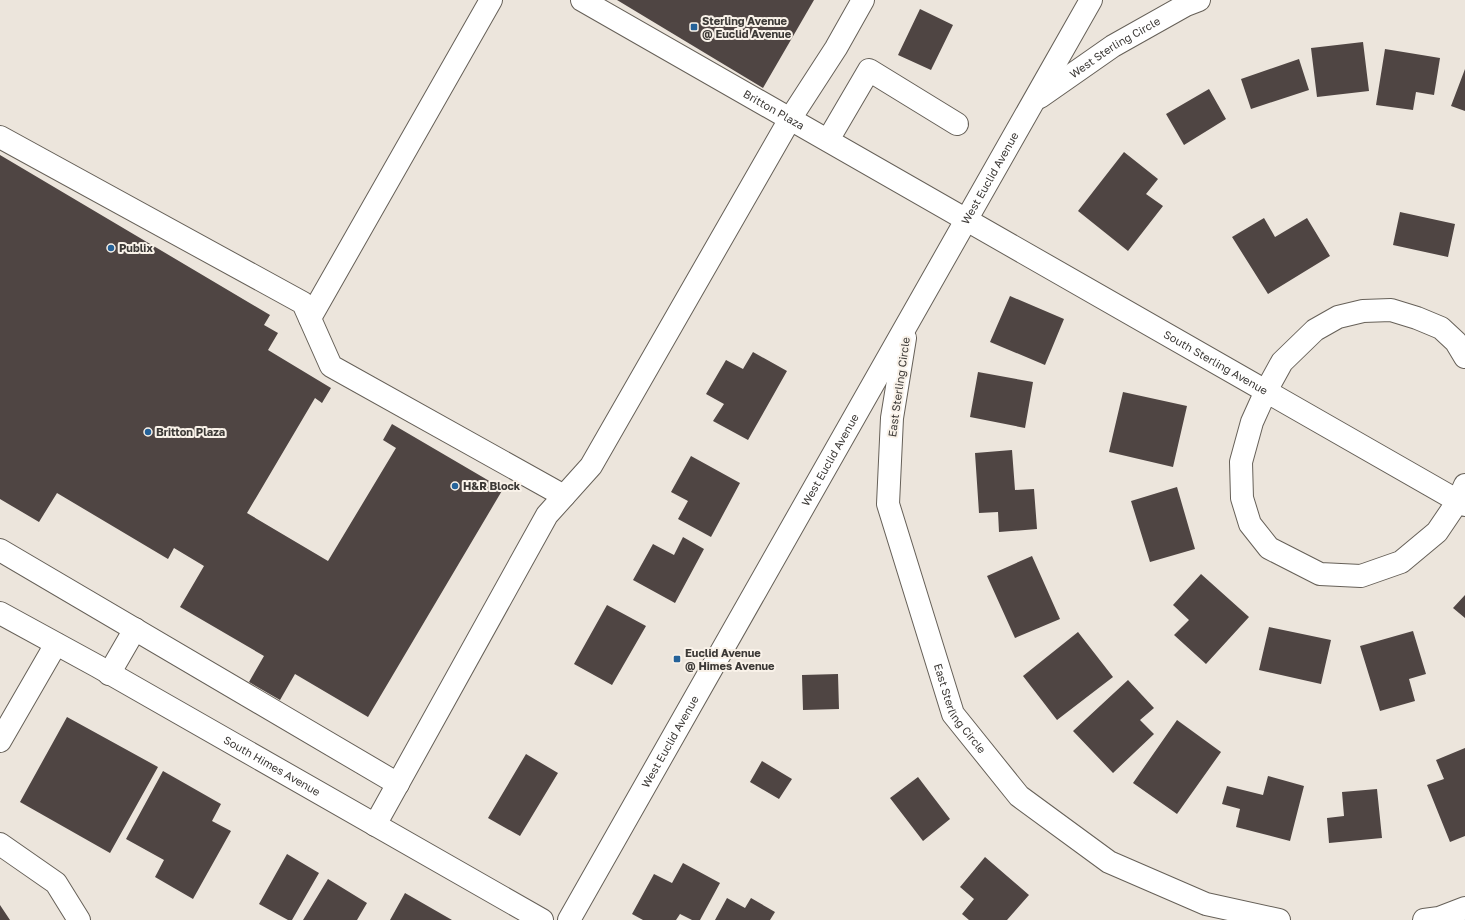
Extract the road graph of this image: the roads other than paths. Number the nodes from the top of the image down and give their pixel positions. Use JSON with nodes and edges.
{"nodes":[{"id":1,"x":491,"y":0,"type":"edge"},
{"id":2,"x":582,"y":0,"type":"edge"},
{"id":3,"x":863,"y":0,"type":"edge"},
{"id":4,"x":1091,"y":0,"type":"edge"},
{"id":5,"x":1199,"y":0,"type":"edge"},
{"id":6,"x":1035,"y":100,"type":"junction"},
{"id":7,"x":790,"y":118,"type":"junction"},
{"id":8,"x":957,"y":124,"type":"dead end"},
{"id":9,"x":0,"y":136,"type":"edge"},
{"id":10,"x":828,"y":140,"type":"junction"},
{"id":11,"x":967,"y":220,"type":"junction"},
{"id":12,"x":310,"y":318,"type":"junction"},
{"id":13,"x":907,"y":324,"type":"junction"},
{"id":14,"x":1465,"y":357,"type":"edge"},
{"id":15,"x":1266,"y":391,"type":"junction"},
{"id":16,"x":564,"y":496,"type":"junction"},
{"id":17,"x":1463,"y":497,"type":"edge"},
{"id":18,"x":0,"y":550,"type":"edge"},
{"id":19,"x":0,"y":613,"type":"edge"},
{"id":20,"x":135,"y":629,"type":"junction"},
{"id":21,"x":56,"y":644,"type":"junction"},
{"id":22,"x":109,"y":674,"type":"junction"},
{"id":23,"x":0,"y":741,"type":"edge"},
{"id":24,"x":398,"y":784,"type":"junction"},
{"id":25,"x":375,"y":825,"type":"junction"},
{"id":26,"x":0,"y":844,"type":"edge"},
{"id":27,"x":1465,"y":908,"type":"edge"},
{"id":28,"x":79,"y":920,"type":"edge"},
{"id":29,"x":542,"y":920,"type":"edge"},
{"id":30,"x":570,"y":920,"type":"edge"},
{"id":31,"x":1279,"y":920,"type":"edge"},
{"id":32,"x":1424,"y":920,"type":"edge"}],
"edges":[{"from":1,"to":12,"type":"street"},
{"from":2,"to":7,"type":"street","name":"Britton Plaza"},
{"from":3,"to":7,"type":"street"},
{"from":4,"to":6,"type":"street","name":"West Euclid Avenue"},
{"from":5,"to":6,"type":"street","name":"West Sterling Circle"},
{"from":6,"to":11,"type":"street","name":"West Euclid Avenue"},
{"from":7,"to":10,"type":"street","name":"Britton Plaza"},
{"from":7,"to":16,"type":"street"},
{"from":8,"to":10,"type":"street"},
{"from":9,"to":12,"type":"street"},
{"from":10,"to":11,"type":"street","name":"Britton Plaza"},
{"from":11,"to":13,"type":"street","name":"West Euclid Avenue"},
{"from":11,"to":15,"type":"street","name":"South Sterling Avenue"},
{"from":12,"to":16,"type":"street"},
{"from":13,"to":30,"type":"street","name":"West Euclid Avenue"},
{"from":13,"to":31,"type":"street","name":"East Sterling Circle"},
{"from":14,"to":15,"type":"street"},
{"from":15,"to":17,"type":"street","name":"South Sterling Avenue"},
{"from":15,"to":17,"type":"street"},
{"from":16,"to":24,"type":"street"},
{"from":18,"to":20,"type":"street"},
{"from":19,"to":21,"type":"street","name":"South Himes Avenue"},
{"from":20,"to":22,"type":"street"},
{"from":20,"to":24,"type":"street"},
{"from":21,"to":22,"type":"street","name":"South Himes Avenue"},
{"from":21,"to":23,"type":"street"},
{"from":22,"to":25,"type":"street","name":"South Himes Avenue"},
{"from":24,"to":25,"type":"street"},
{"from":25,"to":29,"type":"street","name":"South Himes Avenue"},
{"from":26,"to":28,"type":"street"},
{"from":27,"to":32,"type":"street"}]}
